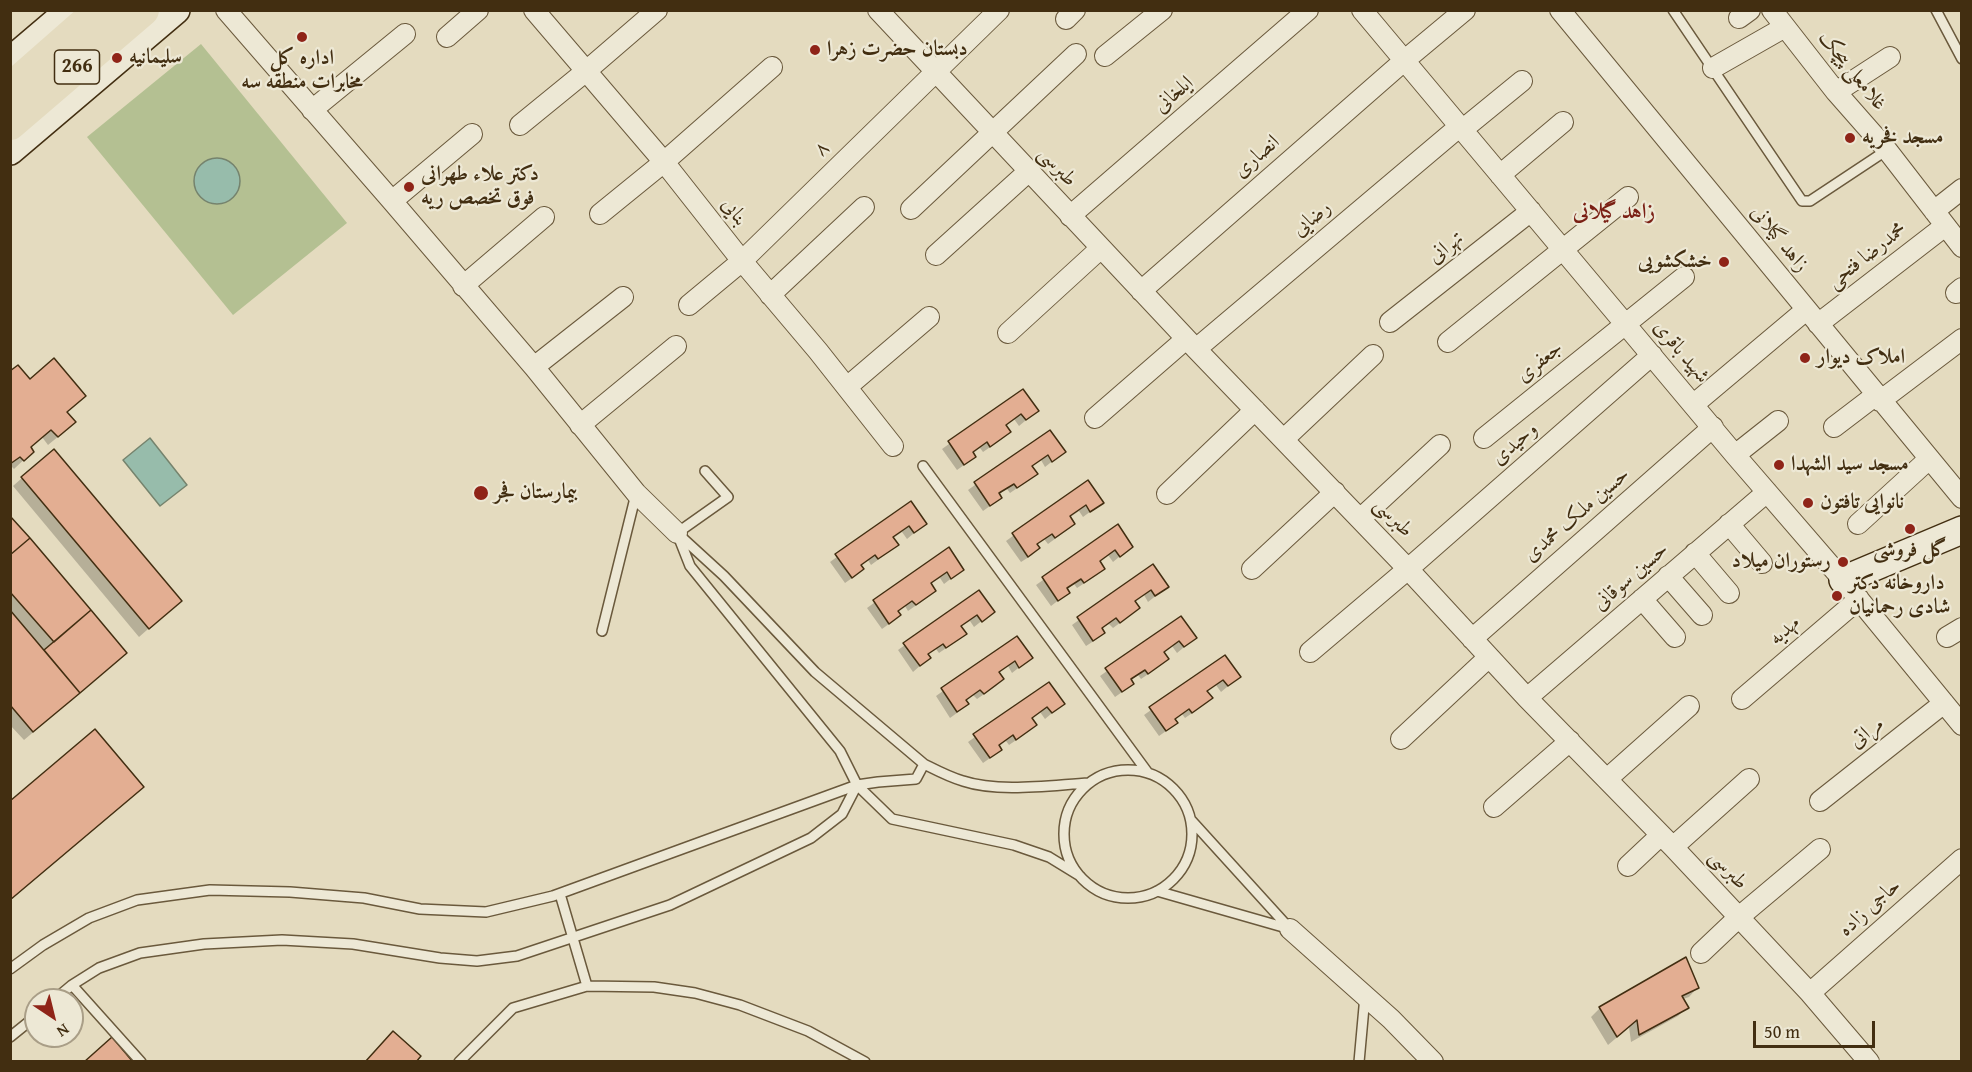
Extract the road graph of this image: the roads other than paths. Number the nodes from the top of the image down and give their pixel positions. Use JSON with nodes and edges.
{"nodes":[{"id":1,"x":70,"y":10,"type":"edge"},
{"id":2,"x":100,"y":10,"type":"edge"},
{"id":3,"x":143,"y":10,"type":"edge"},
{"id":4,"x":176,"y":10,"type":"edge"},
{"id":5,"x":226,"y":10,"type":"edge"},
{"id":6,"x":478,"y":10,"type":"edge"},
{"id":7,"x":534,"y":10,"type":"edge"},
{"id":8,"x":657,"y":10,"type":"edge"},
{"id":9,"x":999,"y":10,"type":"edge"},
{"id":10,"x":1162,"y":10,"type":"edge"},
{"id":11,"x":1308,"y":10,"type":"edge"},
{"id":12,"x":1362,"y":10,"type":"edge"},
{"id":13,"x":1465,"y":10,"type":"edge"},
{"id":14,"x":1560,"y":10,"type":"edge"},
{"id":15,"x":1674,"y":10,"type":"edge"},
{"id":16,"x":1772,"y":10,"type":"edge"},
{"id":17,"x":1936,"y":10,"type":"edge"},
{"id":18,"x":888,"y":14,"type":"edge"},
{"id":19,"x":1785,"y":27,"type":"junction"},
{"id":20,"x":405,"y":34,"type":"dead end"},
{"id":21,"x":447,"y":37,"type":"dead end"},
{"id":22,"x":1076,"y":54,"type":"dead end"},
{"id":23,"x":1105,"y":56,"type":"dead end"},
{"id":24,"x":1890,"y":57,"type":"dead end"},
{"id":25,"x":1962,"y":59,"type":"edge"},
{"id":26,"x":1405,"y":60,"type":"junction"},
{"id":27,"x":10,"y":61,"type":"edge"},
{"id":28,"x":772,"y":67,"type":"dead end"},
{"id":29,"x":1713,"y":68,"type":"junction"},
{"id":30,"x":585,"y":72,"type":"junction"},
{"id":31,"x":935,"y":72,"type":"junction"},
{"id":32,"x":1522,"y":81,"type":"dead end"},
{"id":33,"x":10,"y":89,"type":"edge"},
{"id":34,"x":1836,"y":92,"type":"junction"},
{"id":35,"x":312,"y":110,"type":"junction"},
{"id":36,"x":1563,"y":122,"type":"dead end"},
{"id":37,"x":10,"y":124,"type":"edge"},
{"id":38,"x":520,"y":125,"type":"dead end"},
{"id":39,"x":1460,"y":128,"type":"junction"},
{"id":40,"x":992,"y":132,"type":"junction"},
{"id":41,"x":472,"y":134,"type":"dead end"},
{"id":42,"x":1887,"y":150,"type":"junction"},
{"id":43,"x":10,"y":151,"type":"edge"},
{"id":44,"x":664,"y":162,"type":"junction"},
{"id":45,"x":1029,"y":171,"type":"junction"},
{"id":46,"x":1500,"y":175,"type":"junction"},
{"id":47,"x":1962,"y":189,"type":"edge"},
{"id":48,"x":1628,"y":197,"type":"dead end"},
{"id":49,"x":392,"y":201,"type":"junction"},
{"id":50,"x":864,"y":207,"type":"dead end"},
{"id":51,"x":911,"y":209,"type":"dead end"},
{"id":52,"x":1531,"y":211,"type":"junction"},
{"id":53,"x":600,"y":214,"type":"dead end"},
{"id":54,"x":1071,"y":216,"type":"junction"},
{"id":55,"x":544,"y":217,"type":"dead end"},
{"id":56,"x":1940,"y":218,"type":"junction"},
{"id":57,"x":1962,"y":247,"type":"edge"},
{"id":58,"x":1101,"y":248,"type":"junction"},
{"id":59,"x":1563,"y":249,"type":"junction"},
{"id":60,"x":936,"y":255,"type":"dead end"},
{"id":61,"x":742,"y":261,"type":"junction"},
{"id":62,"x":1684,"y":276,"type":"dead end"},
{"id":63,"x":463,"y":286,"type":"junction"},
{"id":64,"x":1142,"y":291,"type":"junction"},
{"id":65,"x":770,"y":295,"type":"junction"},
{"id":66,"x":623,"y":297,"type":"dead end"},
{"id":67,"x":689,"y":305,"type":"dead end"},
{"id":68,"x":928,"y":317,"type":"dead end"},
{"id":69,"x":1812,"y":317,"type":"junction"},
{"id":70,"x":1390,"y":322,"type":"dead end"},
{"id":71,"x":1625,"y":323,"type":"junction"},
{"id":72,"x":1008,"y":333,"type":"dead end"},
{"id":73,"x":1962,"y":339,"type":"edge"},
{"id":74,"x":1448,"y":342,"type":"dead end"},
{"id":75,"x":1191,"y":344,"type":"junction"},
{"id":76,"x":676,"y":346,"type":"dead end"},
{"id":77,"x":1373,"y":355,"type":"dead end"},
{"id":78,"x":1652,"y":355,"type":"junction"},
{"id":79,"x":534,"y":367,"type":"junction"},
{"id":80,"x":847,"y":387,"type":"junction"},
{"id":81,"x":1878,"y":398,"type":"junction"},
{"id":82,"x":1693,"y":405,"type":"junction"},
{"id":83,"x":1255,"y":410,"type":"junction"},
{"id":84,"x":1095,"y":418,"type":"dead end"},
{"id":85,"x":1778,"y":421,"type":"dead end"},
{"id":86,"x":580,"y":425,"type":"junction"},
{"id":87,"x":1713,"y":427,"type":"junction"},
{"id":88,"x":1834,"y":427,"type":"dead end"},
{"id":89,"x":1484,"y":438,"type":"dead end"},
{"id":90,"x":1284,"y":439,"type":"junction"},
{"id":91,"x":1440,"y":445,"type":"dead end"},
{"id":92,"x":893,"y":446,"type":"dead end"},
{"id":93,"x":1735,"y":455,"type":"junction"},
{"id":94,"x":1929,"y":459,"type":"junction"},
{"id":95,"x":923,"y":466,"type":"dead end"},
{"id":96,"x":705,"y":471,"type":"dead end"},
{"id":97,"x":636,"y":492,"type":"junction"},
{"id":98,"x":1335,"y":492,"type":"junction"},
{"id":99,"x":1767,"y":492,"type":"junction"},
{"id":100,"x":1167,"y":494,"type":"dead end"},
{"id":101,"x":1962,"y":498,"type":"edge"},
{"id":102,"x":1360,"y":519,"type":"junction"},
{"id":103,"x":1729,"y":524,"type":"junction"},
{"id":104,"x":1858,"y":524,"type":"dead end"},
{"id":105,"x":1962,"y":530,"type":"edge"},
{"id":106,"x":677,"y":533,"type":"junction"},
{"id":107,"x":1695,"y":553,"type":"junction"},
{"id":108,"x":1762,"y":563,"type":"dead end"},
{"id":109,"x":1252,"y":568,"type":"dead end"},
{"id":110,"x":1408,"y":569,"type":"junction"},
{"id":111,"x":1668,"y":576,"type":"junction"},
{"id":112,"x":1851,"y":590,"type":"junction"},
{"id":113,"x":1729,"y":593,"type":"dead end"},
{"id":114,"x":1642,"y":599,"type":"junction"},
{"id":115,"x":1702,"y":615,"type":"dead end"},
{"id":116,"x":602,"y":631,"type":"dead end"},
{"id":117,"x":1675,"y":637,"type":"dead end"},
{"id":118,"x":1472,"y":639,"type":"junction"},
{"id":119,"x":1310,"y":652,"type":"dead end"},
{"id":120,"x":1489,"y":657,"type":"junction"},
{"id":121,"x":1527,"y":698,"type":"junction"},
{"id":122,"x":1743,"y":699,"type":"dead end"},
{"id":123,"x":1944,"y":703,"type":"junction"},
{"id":124,"x":1689,"y":706,"type":"dead end"},
{"id":125,"x":1962,"y":725,"type":"edge"},
{"id":126,"x":1401,"y":739,"type":"dead end"},
{"id":127,"x":1570,"y":741,"type":"junction"},
{"id":128,"x":924,"y":764,"type":"junction"},
{"id":129,"x":1148,"y":772,"type":"junction"},
{"id":130,"x":1607,"y":779,"type":"junction"},
{"id":131,"x":1749,"y":779,"type":"dead end"},
{"id":132,"x":1089,"y":783,"type":"junction"},
{"id":133,"x":857,"y":785,"type":"junction"},
{"id":134,"x":1820,"y":801,"type":"dead end"},
{"id":135,"x":1494,"y":807,"type":"dead end"},
{"id":136,"x":1191,"y":820,"type":"junction"},
{"id":137,"x":1667,"y":841,"type":"junction"},
{"id":138,"x":1820,"y":849,"type":"dead end"},
{"id":139,"x":1962,"y":859,"type":"edge"},
{"id":140,"x":1628,"y":866,"type":"dead end"},
{"id":141,"x":1080,"y":876,"type":"junction"},
{"id":142,"x":1157,"y":891,"type":"junction"},
{"id":143,"x":560,"y":894,"type":"junction"},
{"id":144,"x":1739,"y":917,"type":"junction"},
{"id":145,"x":1290,"y":929,"type":"junction"},
{"id":146,"x":573,"y":938,"type":"junction"},
{"id":147,"x":1701,"y":953,"type":"dead end"},
{"id":148,"x":10,"y":969,"type":"edge"},
{"id":149,"x":72,"y":985,"type":"junction"},
{"id":150,"x":587,"y":986,"type":"junction"},
{"id":151,"x":68,"y":988,"type":"edge"},
{"id":152,"x":1810,"y":993,"type":"junction"},
{"id":153,"x":1365,"y":996,"type":"junction"},
{"id":154,"x":24,"y":1026,"type":"edge"},
{"id":155,"x":10,"y":1037,"type":"edge"},
{"id":156,"x":1425,"y":1058,"type":"edge"},
{"id":157,"x":141,"y":1062,"type":"edge"},
{"id":158,"x":459,"y":1062,"type":"edge"},
{"id":159,"x":865,"y":1062,"type":"edge"},
{"id":160,"x":1359,"y":1062,"type":"edge"},
{"id":161,"x":1869,"y":1062,"type":"edge"}],
"edges":[{"from":1,"to":27,"type":"main road"},
{"from":2,"to":33,"type":"main road","number":"266"},
{"from":3,"to":37,"type":"main road","number":"266"},
{"from":4,"to":43,"type":"main road"},
{"from":5,"to":35,"type":"street"},
{"from":6,"to":21,"type":"street"},
{"from":7,"to":30,"type":"street","name":"بنایی"},
{"from":8,"to":30,"type":"street"},
{"from":9,"to":31,"type":"street","name":"۸"},
{"from":10,"to":23,"type":"street"},
{"from":11,"to":54,"type":"street","name":"ایلخانی"},
{"from":12,"to":26,"type":"street","name":"شهید باقری"},
{"from":13,"to":26,"type":"street","name":"انصاری"},
{"from":14,"to":69,"type":"street","name":"زاهد گیلانی"},
{"from":15,"to":29,"type":"lane"},
{"from":16,"to":19,"type":"street","name":"غلامعلی پیچک"},
{"from":17,"to":25,"type":"lane"},
{"from":18,"to":31,"type":"street","name":"طبرسی"},
{"from":19,"to":29,"type":"street"},
{"from":19,"to":34,"type":"street","name":"غلامعلی پیچک"},
{"from":20,"to":35,"type":"street"},
{"from":22,"to":40,"type":"street"},
{"from":24,"to":34,"type":"street"},
{"from":26,"to":39,"type":"street","name":"شهید باقری"},
{"from":26,"to":64,"type":"street","name":"انصاری"},
{"from":28,"to":44,"type":"street"},
{"from":29,"to":42,"type":"lane"},
{"from":30,"to":38,"type":"street"},
{"from":30,"to":44,"type":"street","name":"بنایی"},
{"from":31,"to":40,"type":"street","name":"طبرسی"},
{"from":31,"to":61,"type":"street","name":"۸"},
{"from":32,"to":39,"type":"street","name":"رضایی"},
{"from":34,"to":42,"type":"street","name":"غلامعلی پیچک"},
{"from":35,"to":49,"type":"street"},
{"from":36,"to":46,"type":"street"},
{"from":39,"to":46,"type":"street","name":"شهید باقری"},
{"from":39,"to":75,"type":"street","name":"رضایی"},
{"from":40,"to":45,"type":"street","name":"طبرسی"},
{"from":40,"to":51,"type":"street"},
{"from":41,"to":49,"type":"street"},
{"from":42,"to":56,"type":"street","name":"غلامعلی پیچک"},
{"from":44,"to":53,"type":"street"},
{"from":44,"to":61,"type":"street","name":"بنایی"},
{"from":45,"to":54,"type":"street","name":"طبرسی"},
{"from":45,"to":60,"type":"street"},
{"from":46,"to":52,"type":"street","name":"شهید باقری"},
{"from":47,"to":56,"type":"street","name":"محمدرضا فتحی"},
{"from":48,"to":59,"type":"street"},
{"from":49,"to":63,"type":"street"},
{"from":50,"to":65,"type":"street"},
{"from":52,"to":59,"type":"street","name":"شهید باقری"},
{"from":52,"to":70,"type":"street","name":"تهرانی"},
{"from":54,"to":58,"type":"street","name":"طبرسی"},
{"from":55,"to":63,"type":"street"},
{"from":56,"to":57,"type":"street","name":"غلامعلی پیچک"},
{"from":56,"to":69,"type":"street","name":"محمدرضا فتحی"},
{"from":58,"to":64,"type":"street","name":"طبرسی"},
{"from":58,"to":72,"type":"street"},
{"from":59,"to":71,"type":"street","name":"شهید باقری"},
{"from":59,"to":74,"type":"street"},
{"from":61,"to":65,"type":"street","name":"بنایی"},
{"from":61,"to":67,"type":"street","name":"۸"},
{"from":62,"to":71,"type":"street","name":"جعفری"},
{"from":63,"to":79,"type":"street"},
{"from":64,"to":75,"type":"street","name":"طبرسی"},
{"from":65,"to":80,"type":"street","name":"بنایی"},
{"from":66,"to":79,"type":"street"},
{"from":68,"to":80,"type":"street"},
{"from":69,"to":81,"type":"street","name":"زاهد گیلانی"},
{"from":69,"to":82,"type":"street","name":"محمدرضا فتحی"},
{"from":71,"to":78,"type":"street","name":"شهید باقری"},
{"from":71,"to":89,"type":"street","name":"جعفری"},
{"from":73,"to":81,"type":"street"},
{"from":75,"to":83,"type":"street","name":"طبرسی"},
{"from":75,"to":84,"type":"street","name":"رضایی"},
{"from":76,"to":86,"type":"street"},
{"from":77,"to":90,"type":"street"},
{"from":78,"to":82,"type":"street","name":"شهید باقری"},
{"from":78,"to":110,"type":"street","name":"وحیدی"},
{"from":79,"to":86,"type":"street"},
{"from":80,"to":92,"type":"street","name":"بنایی"},
{"from":81,"to":88,"type":"street"},
{"from":81,"to":94,"type":"street","name":"زاهد گیلانی"},
{"from":82,"to":87,"type":"street","name":"شهید باقری"},
{"from":83,"to":90,"type":"street","name":"طبرسی"},
{"from":83,"to":100,"type":"street"},
{"from":85,"to":93,"type":"street"},
{"from":86,"to":97,"type":"street"},
{"from":87,"to":93,"type":"street","name":"شهید باقری"},
{"from":87,"to":118,"type":"street","name":"حسین ملک محمدی"},
{"from":90,"to":98,"type":"street","name":"طبرسی"},
{"from":91,"to":102,"type":"street"},
{"from":93,"to":99,"type":"street","name":"شهید باقری"},
{"from":94,"to":101,"type":"street","name":"زاهد گیلانی"},
{"from":94,"to":104,"type":"street"},
{"from":95,"to":129,"type":"lane"},
{"from":96,"to":106,"type":"lane"},
{"from":97,"to":106,"type":"street"},
{"from":97,"to":116,"type":"lane"},
{"from":98,"to":102,"type":"street","name":"طبرسی"},
{"from":98,"to":109,"type":"street"},
{"from":99,"to":103,"type":"street","name":"حسین سوقانی"},
{"from":99,"to":112,"type":"street","name":"شهید باقری"},
{"from":102,"to":110,"type":"street","name":"طبرسی"},
{"from":103,"to":107,"type":"street","name":"حسین سوقانی"},
{"from":103,"to":108,"type":"street"},
{"from":105,"to":112,"type":"main road"},
{"from":106,"to":128,"type":"lane"},
{"from":106,"to":133,"type":"lane"},
{"from":107,"to":111,"type":"street","name":"حسین سوقانی"},
{"from":107,"to":113,"type":"street"},
{"from":110,"to":118,"type":"street","name":"طبرسی"},
{"from":110,"to":119,"type":"street","name":"وحیدی"},
{"from":111,"to":114,"type":"street","name":"حسین سوقانی"},
{"from":111,"to":115,"type":"street"},
{"from":112,"to":122,"type":"street","name":"مهدیه"},
{"from":112,"to":123,"type":"street","name":"شهید باقری"},
{"from":114,"to":117,"type":"street"},
{"from":114,"to":121,"type":"street","name":"حسین سوقانی"},
{"from":118,"to":120,"type":"street","name":"طبرسی"},
{"from":120,"to":121,"type":"street","name":"طبرسی"},
{"from":120,"to":126,"type":"street"},
{"from":121,"to":127,"type":"street","name":"طبرسی"},
{"from":123,"to":125,"type":"street","name":"شهید باقری"},
{"from":123,"to":134,"type":"street","name":"مراتی"},
{"from":124,"to":130,"type":"street"},
{"from":127,"to":130,"type":"street","name":"طبرسی"},
{"from":127,"to":135,"type":"street"},
{"from":128,"to":132,"type":"lane"},
{"from":128,"to":133,"type":"lane"},
{"from":129,"to":132,"type":"lane"},
{"from":129,"to":136,"type":"lane"},
{"from":130,"to":137,"type":"street","name":"طبرسی"},
{"from":131,"to":137,"type":"street"},
{"from":132,"to":141,"type":"lane"},
{"from":133,"to":141,"type":"lane"},
{"from":133,"to":143,"type":"lane"},
{"from":133,"to":146,"type":"lane"},
{"from":136,"to":142,"type":"lane"},
{"from":136,"to":145,"type":"lane"},
{"from":137,"to":140,"type":"street"},
{"from":137,"to":144,"type":"street","name":"طبرسی"},
{"from":138,"to":144,"type":"street"},
{"from":139,"to":152,"type":"street","name":"حاجی زاده"},
{"from":141,"to":142,"type":"lane"},
{"from":142,"to":145,"type":"lane"},
{"from":143,"to":146,"type":"lane"},
{"from":143,"to":148,"type":"lane"},
{"from":144,"to":147,"type":"street"},
{"from":144,"to":152,"type":"street","name":"طبرسی"},
{"from":145,"to":153,"type":"street"},
{"from":146,"to":149,"type":"lane"},
{"from":146,"to":150,"type":"lane"},
{"from":149,"to":151,"type":"lane"},
{"from":149,"to":157,"type":"lane"},
{"from":150,"to":158,"type":"lane"},
{"from":150,"to":159,"type":"lane"},
{"from":152,"to":161,"type":"street","name":"طبرسی"},
{"from":153,"to":156,"type":"street"},
{"from":153,"to":160,"type":"lane"},
{"from":154,"to":155,"type":"lane"}]}
